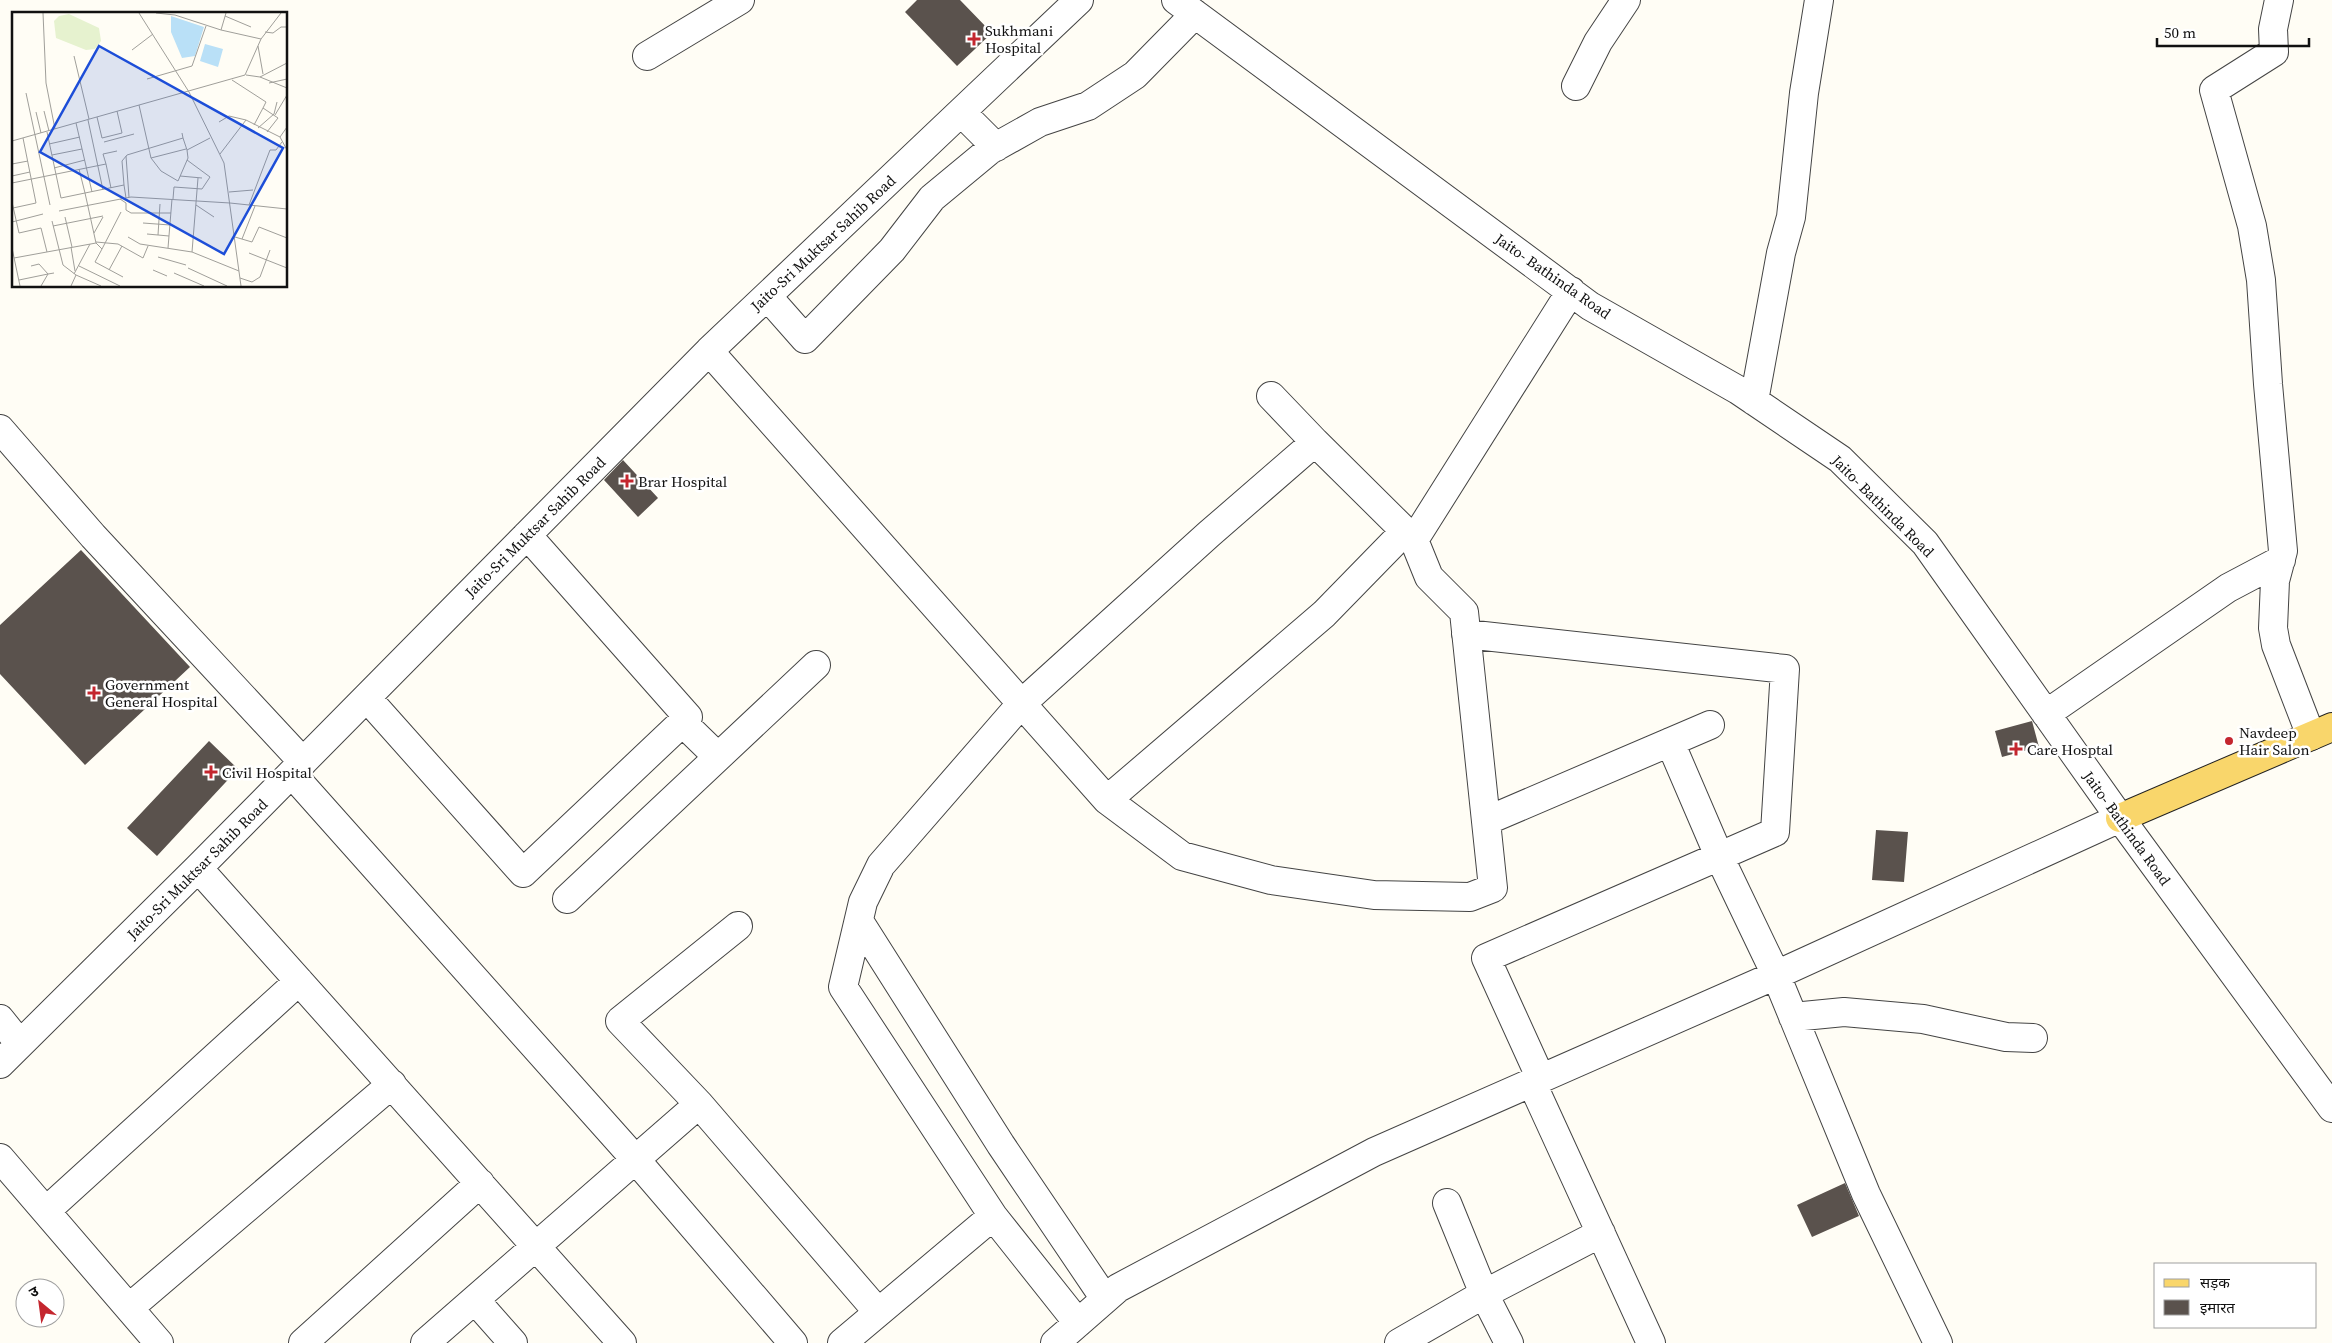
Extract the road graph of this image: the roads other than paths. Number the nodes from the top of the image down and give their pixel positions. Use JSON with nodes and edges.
{"nodes":[{"id":1,"x":740,"y":0,"type":"edge"},
{"id":2,"x":1079,"y":0,"type":"edge"},
{"id":3,"x":1626,"y":0,"type":"edge"},
{"id":4,"x":1820,"y":0,"type":"edge"},
{"id":5,"x":2279,"y":0,"type":"edge"},
{"id":6,"x":1185,"y":7,"type":"edge"},
{"id":7,"x":647,"y":56,"type":"dead end"},
{"id":8,"x":1576,"y":86,"type":"dead end"},
{"id":9,"x":961,"y":112,"type":"junction"},
{"id":10,"x":996,"y":147,"type":"junction"},
{"id":11,"x":1570,"y":291,"type":"junction"},
{"id":12,"x":767,"y":296,"type":"junction"},
{"id":13,"x":709,"y":351,"type":"junction"},
{"id":14,"x":1271,"y":396,"type":"dead end"},
{"id":15,"x":1754,"y":401,"type":"junction"},
{"id":16,"x":0,"y":429,"type":"edge"},
{"id":17,"x":1315,"y":442,"type":"junction"},
{"id":18,"x":527,"y":535,"type":"junction"},
{"id":19,"x":1409,"y":536,"type":"junction"},
{"id":20,"x":2280,"y":560,"type":"junction"},
{"id":21,"x":1466,"y":634,"type":"junction"},
{"id":22,"x":816,"y":665,"type":"dead end"},
{"id":23,"x":367,"y":698,"type":"junction"},
{"id":24,"x":1021,"y":704,"type":"junction"},
{"id":25,"x":2046,"y":714,"type":"junction"},
{"id":26,"x":682,"y":722,"type":"junction"},
{"id":27,"x":1710,"y":725,"type":"dead end"},
{"id":28,"x":2321,"y":732,"type":"edge"},
{"id":29,"x":1670,"y":742,"type":"junction"},
{"id":30,"x":718,"y":757,"type":"junction"},
{"id":31,"x":298,"y":768,"type":"junction"},
{"id":32,"x":1107,"y":800,"type":"junction"},
{"id":33,"x":2120,"y":818,"type":"junction"},
{"id":34,"x":1486,"y":821,"type":"junction"},
{"id":35,"x":1719,"y":856,"type":"junction"},
{"id":36,"x":198,"y":868,"type":"junction"},
{"id":37,"x":567,"y":899,"type":"dead end"},
{"id":38,"x":859,"y":921,"type":"junction"},
{"id":39,"x":738,"y":926,"type":"dead end"},
{"id":40,"x":1776,"y":975,"type":"junction"},
{"id":41,"x":300,"y":981,"type":"junction"},
{"id":42,"x":1793,"y":1017,"type":"junction"},
{"id":43,"x":0,"y":1019,"type":"edge"},
{"id":44,"x":2033,"y":1038,"type":"dead end"},
{"id":45,"x":20,"y":1044,"type":"junction"},
{"id":46,"x":0,"y":1064,"type":"edge"},
{"id":47,"x":1536,"y":1081,"type":"junction"},
{"id":48,"x":392,"y":1084,"type":"junction"},
{"id":49,"x":699,"y":1104,"type":"junction"},
{"id":50,"x":2332,"y":1108,"type":"edge"},
{"id":51,"x":0,"y":1158,"type":"edge"},
{"id":52,"x":636,"y":1160,"type":"junction"},
{"id":53,"x":480,"y":1183,"type":"junction"},
{"id":54,"x":1447,"y":1203,"type":"dead end"},
{"id":55,"x":46,"y":1211,"type":"junction"},
{"id":56,"x":993,"y":1216,"type":"junction"},
{"id":57,"x":1601,"y":1233,"type":"junction"},
{"id":58,"x":537,"y":1246,"type":"junction"},
{"id":59,"x":1484,"y":1294,"type":"junction"},
{"id":60,"x":1105,"y":1299,"type":"junction"},
{"id":61,"x":475,"y":1300,"type":"junction"},
{"id":62,"x":129,"y":1308,"type":"junction"},
{"id":63,"x":878,"y":1312,"type":"junction"},
{"id":64,"x":1078,"y":1323,"type":"junction"},
{"id":65,"x":159,"y":1343,"type":"edge"},
{"id":66,"x":303,"y":1343,"type":"edge"},
{"id":67,"x":424,"y":1343,"type":"edge"},
{"id":68,"x":513,"y":1343,"type":"edge"},
{"id":69,"x":622,"y":1343,"type":"edge"},
{"id":70,"x":793,"y":1343,"type":"edge"},
{"id":71,"x":842,"y":1343,"type":"edge"},
{"id":72,"x":1055,"y":1343,"type":"edge"},
{"id":73,"x":1399,"y":1343,"type":"edge"},
{"id":74,"x":1509,"y":1343,"type":"edge"},
{"id":75,"x":1651,"y":1343,"type":"edge"},
{"id":76,"x":1938,"y":1343,"type":"edge"}],
"edges":[{"from":1,"to":7,"type":"street"},
{"from":2,"to":9,"type":"street","name":"Jaito-Sri Muktsar Sahib Road"},
{"from":3,"to":8,"type":"street"},
{"from":4,"to":15,"type":"street"},
{"from":5,"to":20,"type":"street"},
{"from":6,"to":10,"type":"street"},
{"from":6,"to":11,"type":"street","name":"Jaito- Bathinda Road"},
{"from":9,"to":10,"type":"street"},
{"from":9,"to":12,"type":"street","name":"Jaito-Sri Muktsar Sahib Road"},
{"from":10,"to":12,"type":"street"},
{"from":11,"to":15,"type":"street","name":"Jaito- Bathinda Road"},
{"from":11,"to":19,"type":"street"},
{"from":12,"to":13,"type":"street","name":"Jaito-Sri Muktsar Sahib Road"},
{"from":13,"to":18,"type":"street","name":"Jaito-Sri Muktsar Sahib Road"},
{"from":13,"to":24,"type":"street"},
{"from":14,"to":17,"type":"street"},
{"from":15,"to":25,"type":"street","name":"Jaito- Bathinda Road"},
{"from":16,"to":31,"type":"street"},
{"from":17,"to":19,"type":"street"},
{"from":17,"to":24,"type":"street"},
{"from":18,"to":23,"type":"street","name":"Jaito-Sri Muktsar Sahib Road"},
{"from":18,"to":26,"type":"street"},
{"from":19,"to":21,"type":"street"},
{"from":19,"to":32,"type":"street"},
{"from":20,"to":25,"type":"street"},
{"from":20,"to":28,"type":"street"},
{"from":21,"to":34,"type":"street"},
{"from":21,"to":35,"type":"street"},
{"from":22,"to":30,"type":"street"},
{"from":23,"to":26,"type":"street"},
{"from":23,"to":31,"type":"street","name":"Jaito-Sri Muktsar Sahib Road"},
{"from":24,"to":32,"type":"street"},
{"from":24,"to":38,"type":"street"},
{"from":25,"to":33,"type":"street","name":"Jaito- Bathinda Road"},
{"from":26,"to":30,"type":"street"},
{"from":27,"to":29,"type":"street"},
{"from":28,"to":33,"type":"main road"},
{"from":29,"to":34,"type":"street"},
{"from":29,"to":35,"type":"street"},
{"from":30,"to":37,"type":"street"},
{"from":31,"to":36,"type":"street","name":"Jaito-Sri Muktsar Sahib Road"},
{"from":31,"to":52,"type":"street"},
{"from":32,"to":34,"type":"street"},
{"from":33,"to":40,"type":"street"},
{"from":33,"to":50,"type":"street","name":"Jaito- Bathinda Road"},
{"from":35,"to":40,"type":"street"},
{"from":35,"to":47,"type":"street"},
{"from":36,"to":41,"type":"street"},
{"from":36,"to":45,"type":"street","name":"Jaito-Sri Muktsar Sahib Road"},
{"from":38,"to":56,"type":"street"},
{"from":38,"to":60,"type":"street"},
{"from":39,"to":49,"type":"street"},
{"from":40,"to":42,"type":"street"},
{"from":40,"to":47,"type":"street"},
{"from":41,"to":48,"type":"street"},
{"from":41,"to":55,"type":"street"},
{"from":42,"to":44,"type":"street"},
{"from":42,"to":76,"type":"street"},
{"from":43,"to":45,"type":"street"},
{"from":45,"to":46,"type":"street","name":"Jaito-Sri Muktsar Sahib Road"},
{"from":47,"to":57,"type":"street"},
{"from":47,"to":60,"type":"street"},
{"from":48,"to":53,"type":"street"},
{"from":48,"to":62,"type":"street"},
{"from":49,"to":52,"type":"street"},
{"from":49,"to":63,"type":"street"},
{"from":51,"to":55,"type":"street"},
{"from":52,"to":58,"type":"street"},
{"from":52,"to":70,"type":"street"},
{"from":53,"to":58,"type":"street"},
{"from":53,"to":66,"type":"street"},
{"from":54,"to":59,"type":"street"},
{"from":55,"to":62,"type":"street"},
{"from":56,"to":63,"type":"street"},
{"from":56,"to":64,"type":"street"},
{"from":57,"to":59,"type":"street"},
{"from":57,"to":75,"type":"street"},
{"from":58,"to":61,"type":"street"},
{"from":58,"to":69,"type":"street"},
{"from":59,"to":73,"type":"street"},
{"from":59,"to":74,"type":"street"},
{"from":60,"to":64,"type":"street"},
{"from":61,"to":67,"type":"street"},
{"from":61,"to":68,"type":"street"},
{"from":62,"to":65,"type":"street"},
{"from":63,"to":71,"type":"street"},
{"from":64,"to":72,"type":"street"}]}
